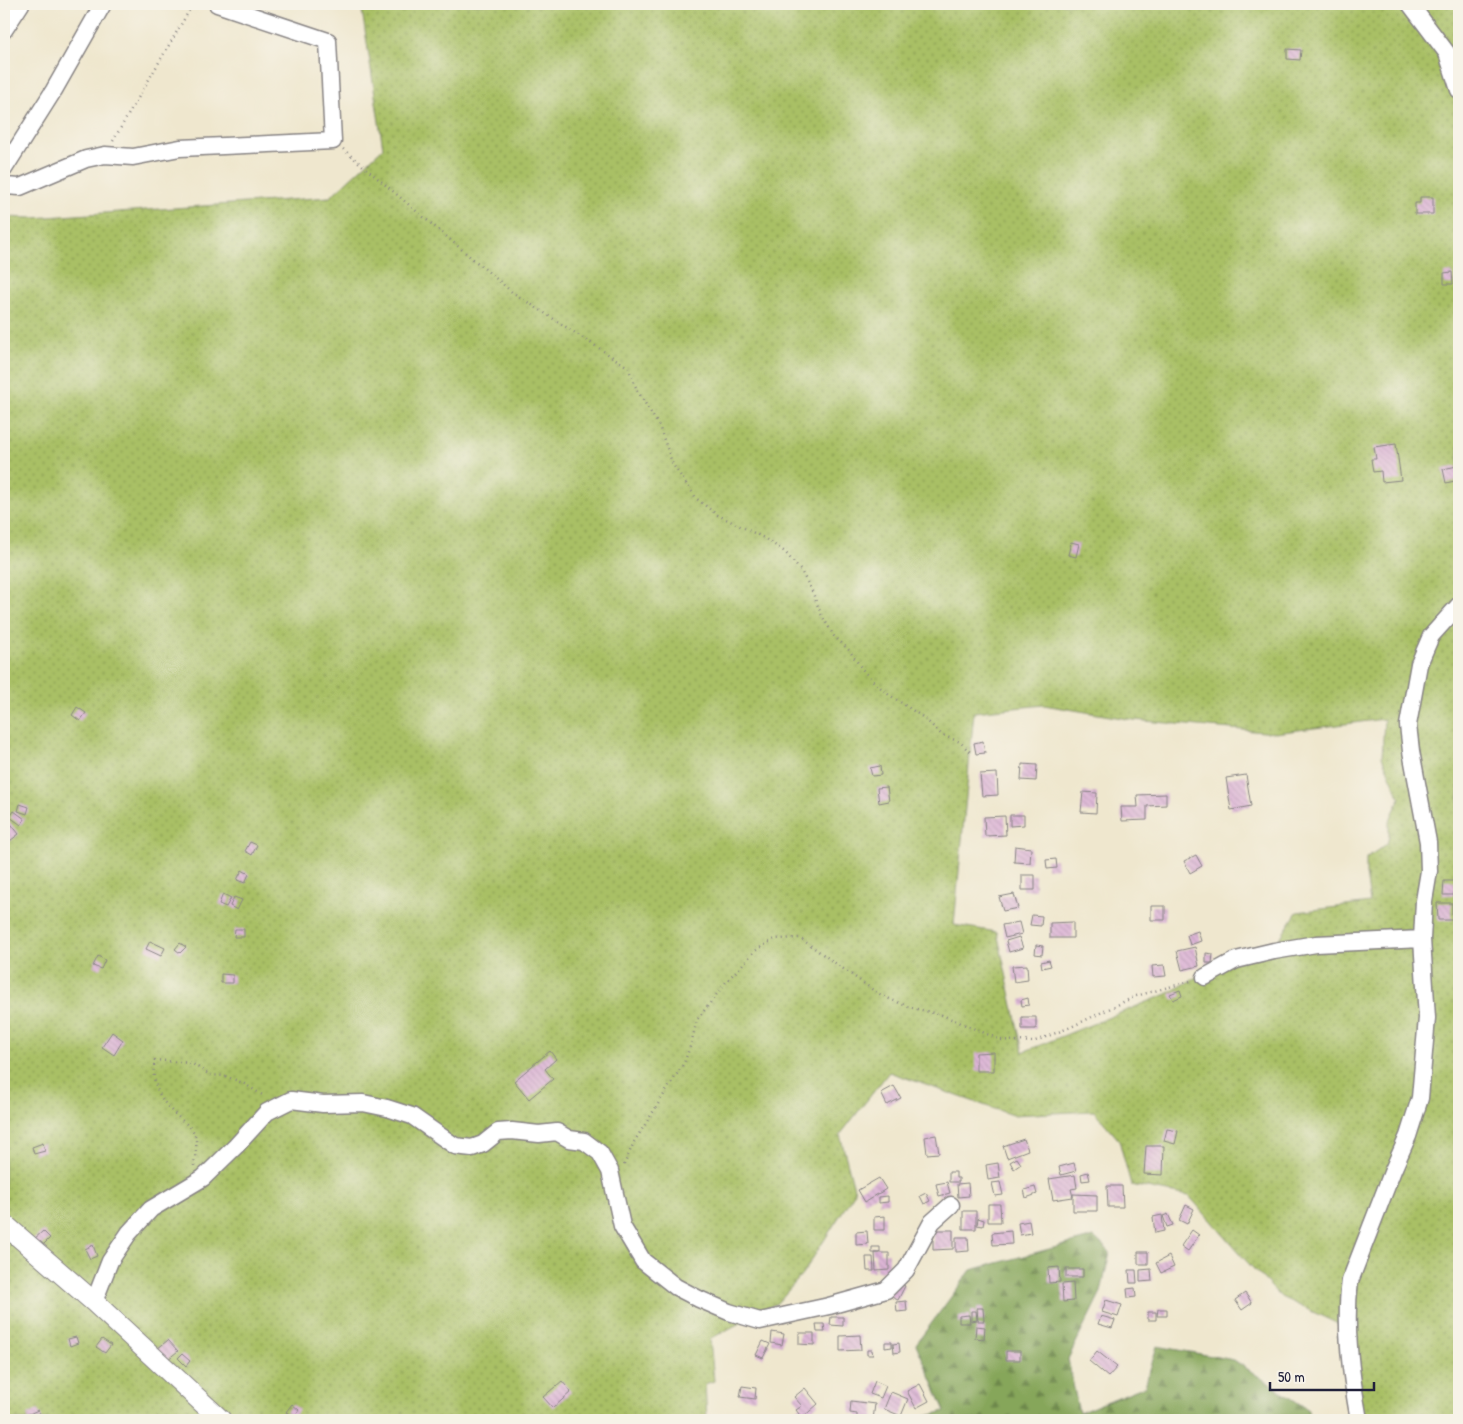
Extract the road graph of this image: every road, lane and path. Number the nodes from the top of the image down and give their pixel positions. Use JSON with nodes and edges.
{"nodes":[{"id":1,"x":21,"y":4,"type":"edge"},
{"id":2,"x":103,"y":4,"type":"edge"},
{"id":3,"x":193,"y":4,"type":"edge"},
{"id":4,"x":217,"y":4,"type":"edge"},
{"id":5,"x":1410,"y":4,"type":"edge"},
{"id":6,"x":4,"y":30,"type":"edge"},
{"id":7,"x":1459,"y":90,"type":"edge"},
{"id":8,"x":333,"y":141,"type":"junction"},
{"id":9,"x":105,"y":155,"type":"junction"},
{"id":10,"x":4,"y":170,"type":"edge"},
{"id":11,"x":4,"y":186,"type":"edge"},
{"id":12,"x":1459,"y":605,"type":"edge"},
{"id":13,"x":971,"y":753,"type":"dead end"},
{"id":14,"x":1422,"y":939,"type":"junction"},
{"id":15,"x":1204,"y":978,"type":"joint"},
{"id":16,"x":279,"y":1106,"type":"junction"},
{"id":17,"x":191,"y":1185,"type":"junction"},
{"id":18,"x":614,"y":1191,"type":"junction"},
{"id":19,"x":951,"y":1205,"type":"dead end"},
{"id":20,"x":4,"y":1224,"type":"edge"},
{"id":21,"x":94,"y":1302,"type":"junction"},
{"id":22,"x":220,"y":1420,"type":"edge"},
{"id":23,"x":1359,"y":1420,"type":"edge"}],
"edges":[{"from":1,"to":6,"type":"street"},
{"from":2,"to":10,"type":"street"},
{"from":3,"to":9,"type":"path"},
{"from":4,"to":8,"type":"street"},
{"from":5,"to":7,"type":"street"},
{"from":8,"to":9,"type":"street"},
{"from":8,"to":13,"type":"path"},
{"from":9,"to":11,"type":"street"},
{"from":12,"to":14,"type":"street"},
{"from":14,"to":15,"type":"street"},
{"from":14,"to":23,"type":"street"},
{"from":15,"to":18,"type":"path"},
{"from":16,"to":17,"type":"street"},
{"from":16,"to":17,"type":"path"},
{"from":16,"to":18,"type":"street"},
{"from":17,"to":21,"type":"street"},
{"from":18,"to":19,"type":"street"},
{"from":20,"to":21,"type":"street"},
{"from":21,"to":22,"type":"street"}]}
